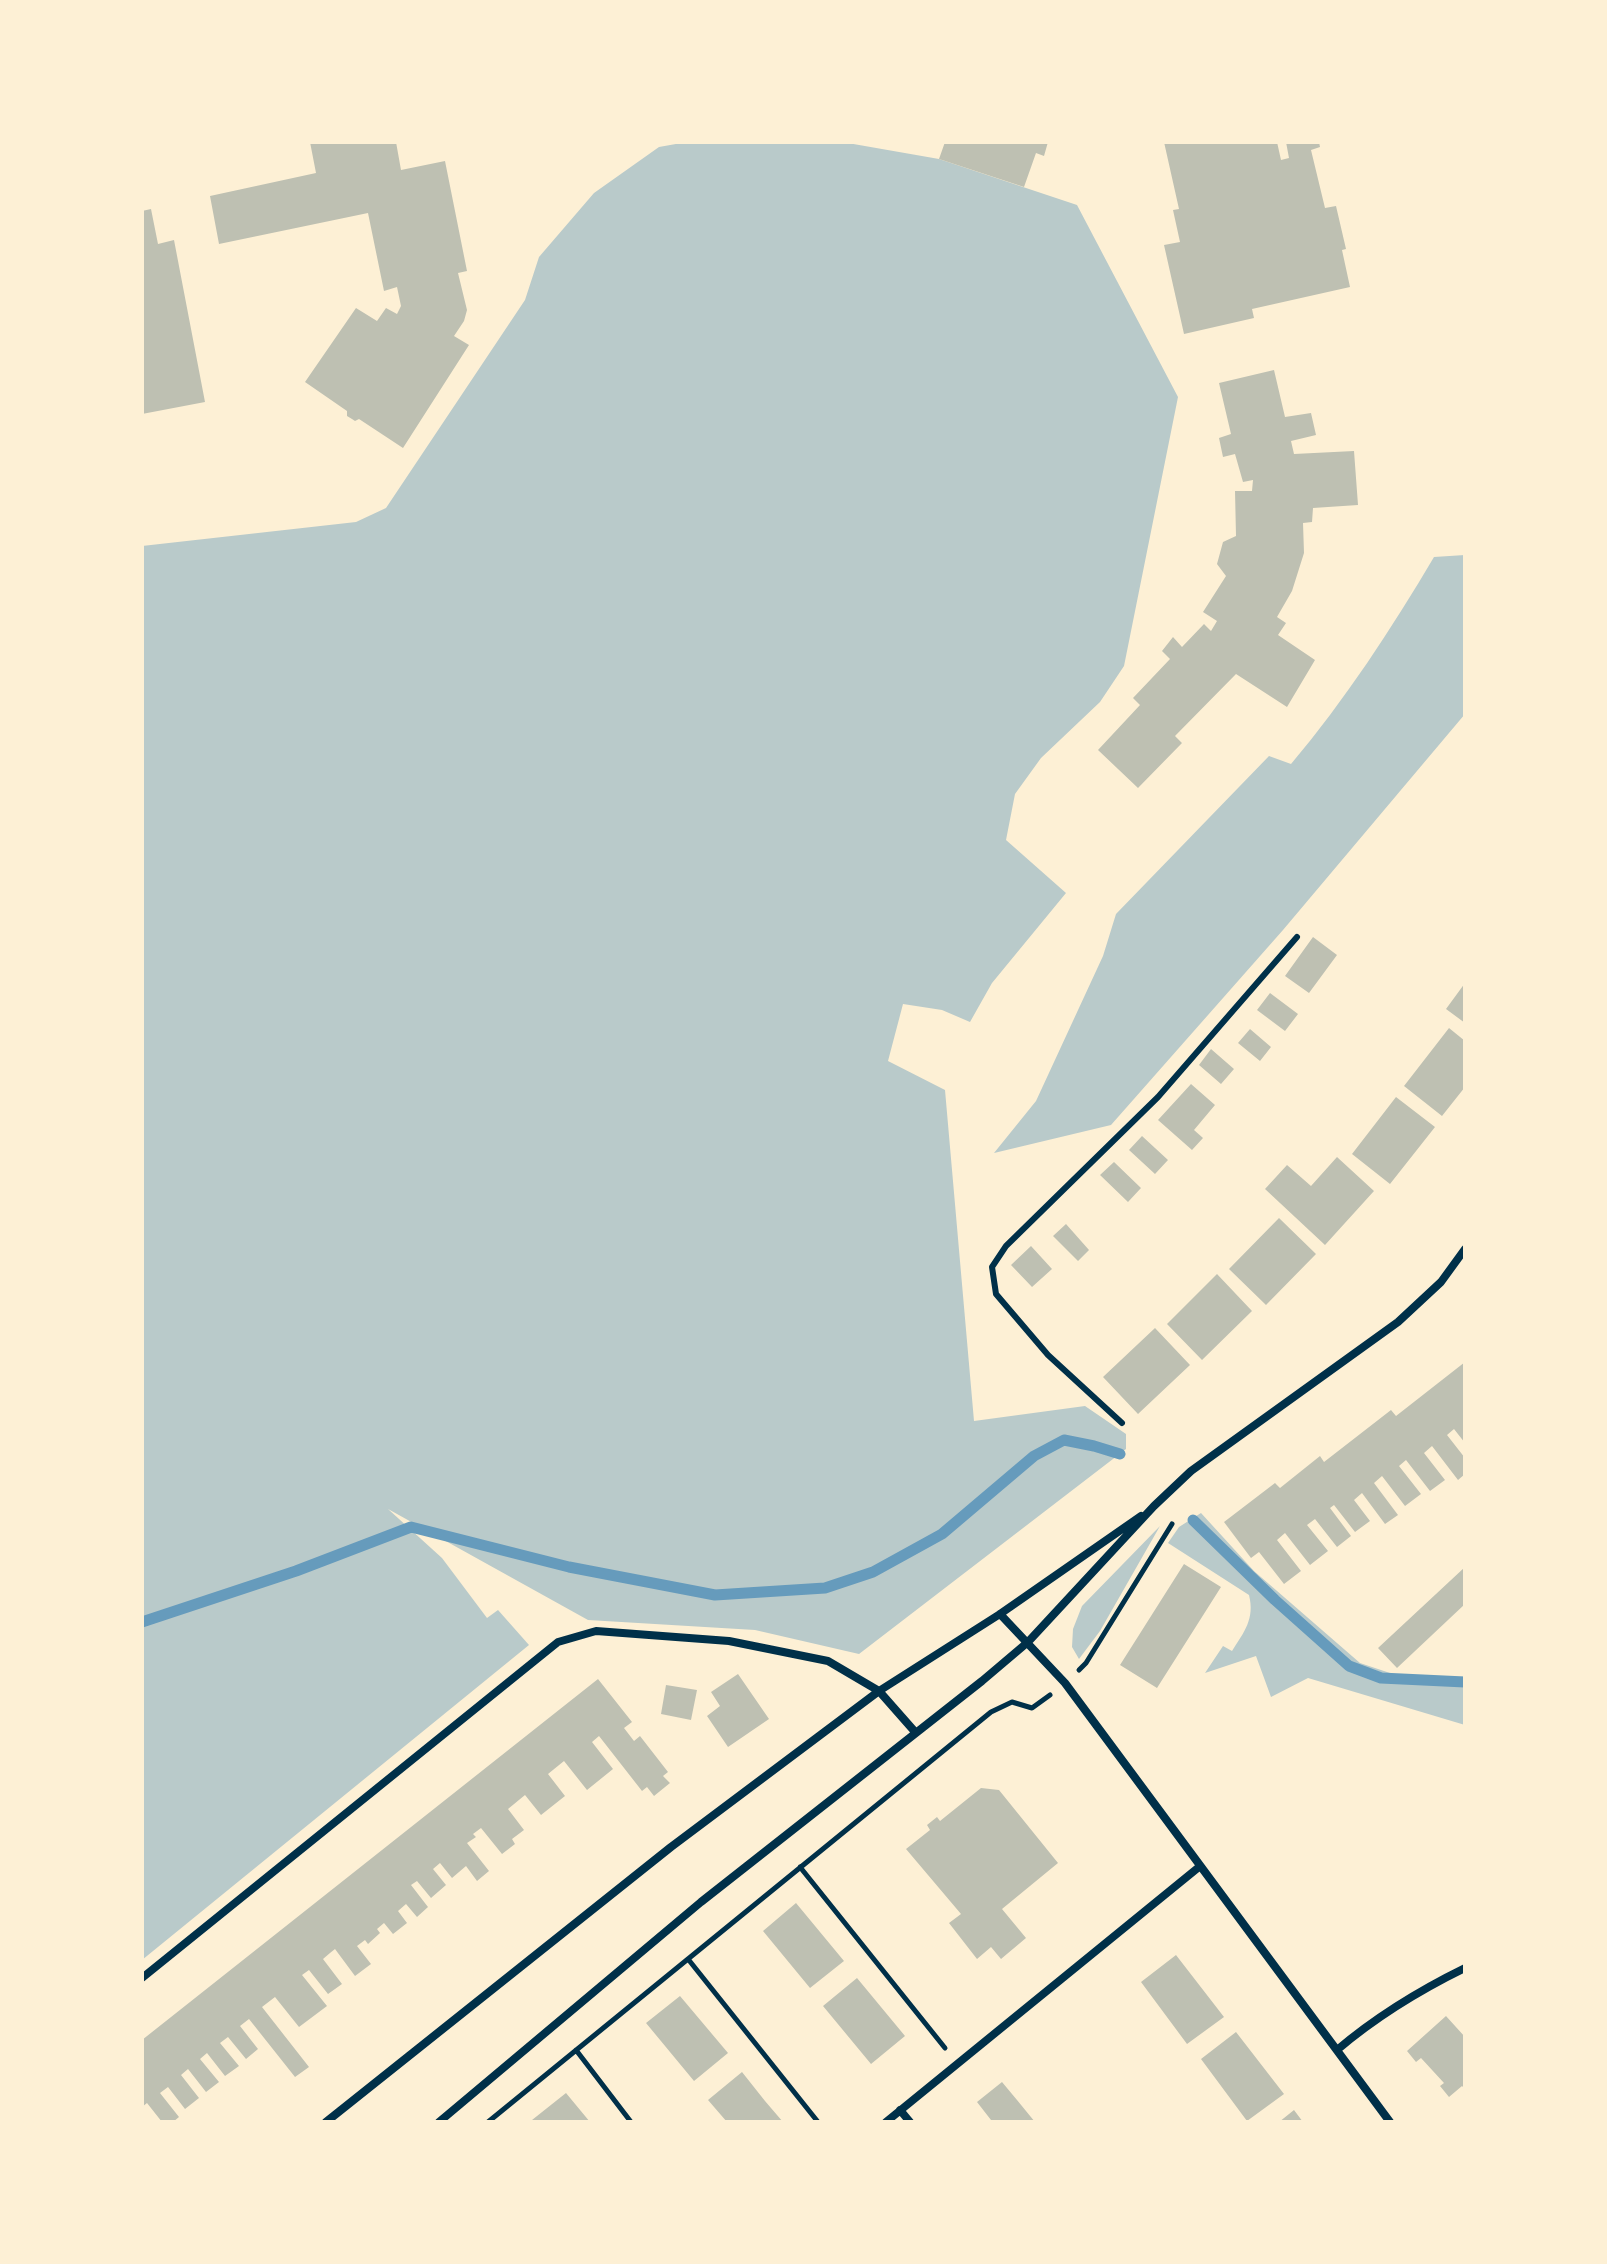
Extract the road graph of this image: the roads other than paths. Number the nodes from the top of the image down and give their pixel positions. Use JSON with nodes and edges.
{"nodes":[{"id":1,"x":1297,"y":937,"type":"dead end"},
{"id":2,"x":1465,"y":1249,"type":"edge"},
{"id":3,"x":1122,"y":1423,"type":"dead end"},
{"id":4,"x":1154,"y":1506,"type":"junction"},
{"id":5,"x":1000,"y":1614,"type":"junction"},
{"id":6,"x":1028,"y":1642,"type":"junction"},
{"id":7,"x":879,"y":1691,"type":"junction"},
{"id":8,"x":916,"y":1733,"type":"junction"},
{"id":9,"x":1199,"y":1867,"type":"junction"},
{"id":10,"x":1465,"y":1968,"type":"edge"},
{"id":11,"x":142,"y":1978,"type":"edge"},
{"id":12,"x":1337,"y":2050,"type":"junction"},
{"id":13,"x":900,"y":2110,"type":"junction"},
{"id":14,"x":326,"y":2122,"type":"edge"},
{"id":15,"x":439,"y":2122,"type":"edge"},
{"id":16,"x":886,"y":2122,"type":"edge"},
{"id":17,"x":910,"y":2122,"type":"edge"},
{"id":18,"x":1390,"y":2122,"type":"edge"}],
"edges":[{"from":1,"to":3,"type":"lane"},
{"from":2,"to":4,"type":"street"},
{"from":4,"to":5,"type":"street"},
{"from":4,"to":6,"type":"street"},
{"from":5,"to":6,"type":"street"},
{"from":5,"to":7,"type":"street"},
{"from":6,"to":8,"type":"street"},
{"from":6,"to":9,"type":"street"},
{"from":7,"to":8,"type":"street"},
{"from":7,"to":11,"type":"street"},
{"from":7,"to":14,"type":"street"},
{"from":8,"to":15,"type":"street"},
{"from":9,"to":12,"type":"street"},
{"from":9,"to":13,"type":"street"},
{"from":10,"to":12,"type":"street"},
{"from":12,"to":18,"type":"street"},
{"from":13,"to":16,"type":"street"},
{"from":13,"to":17,"type":"street"}]}
